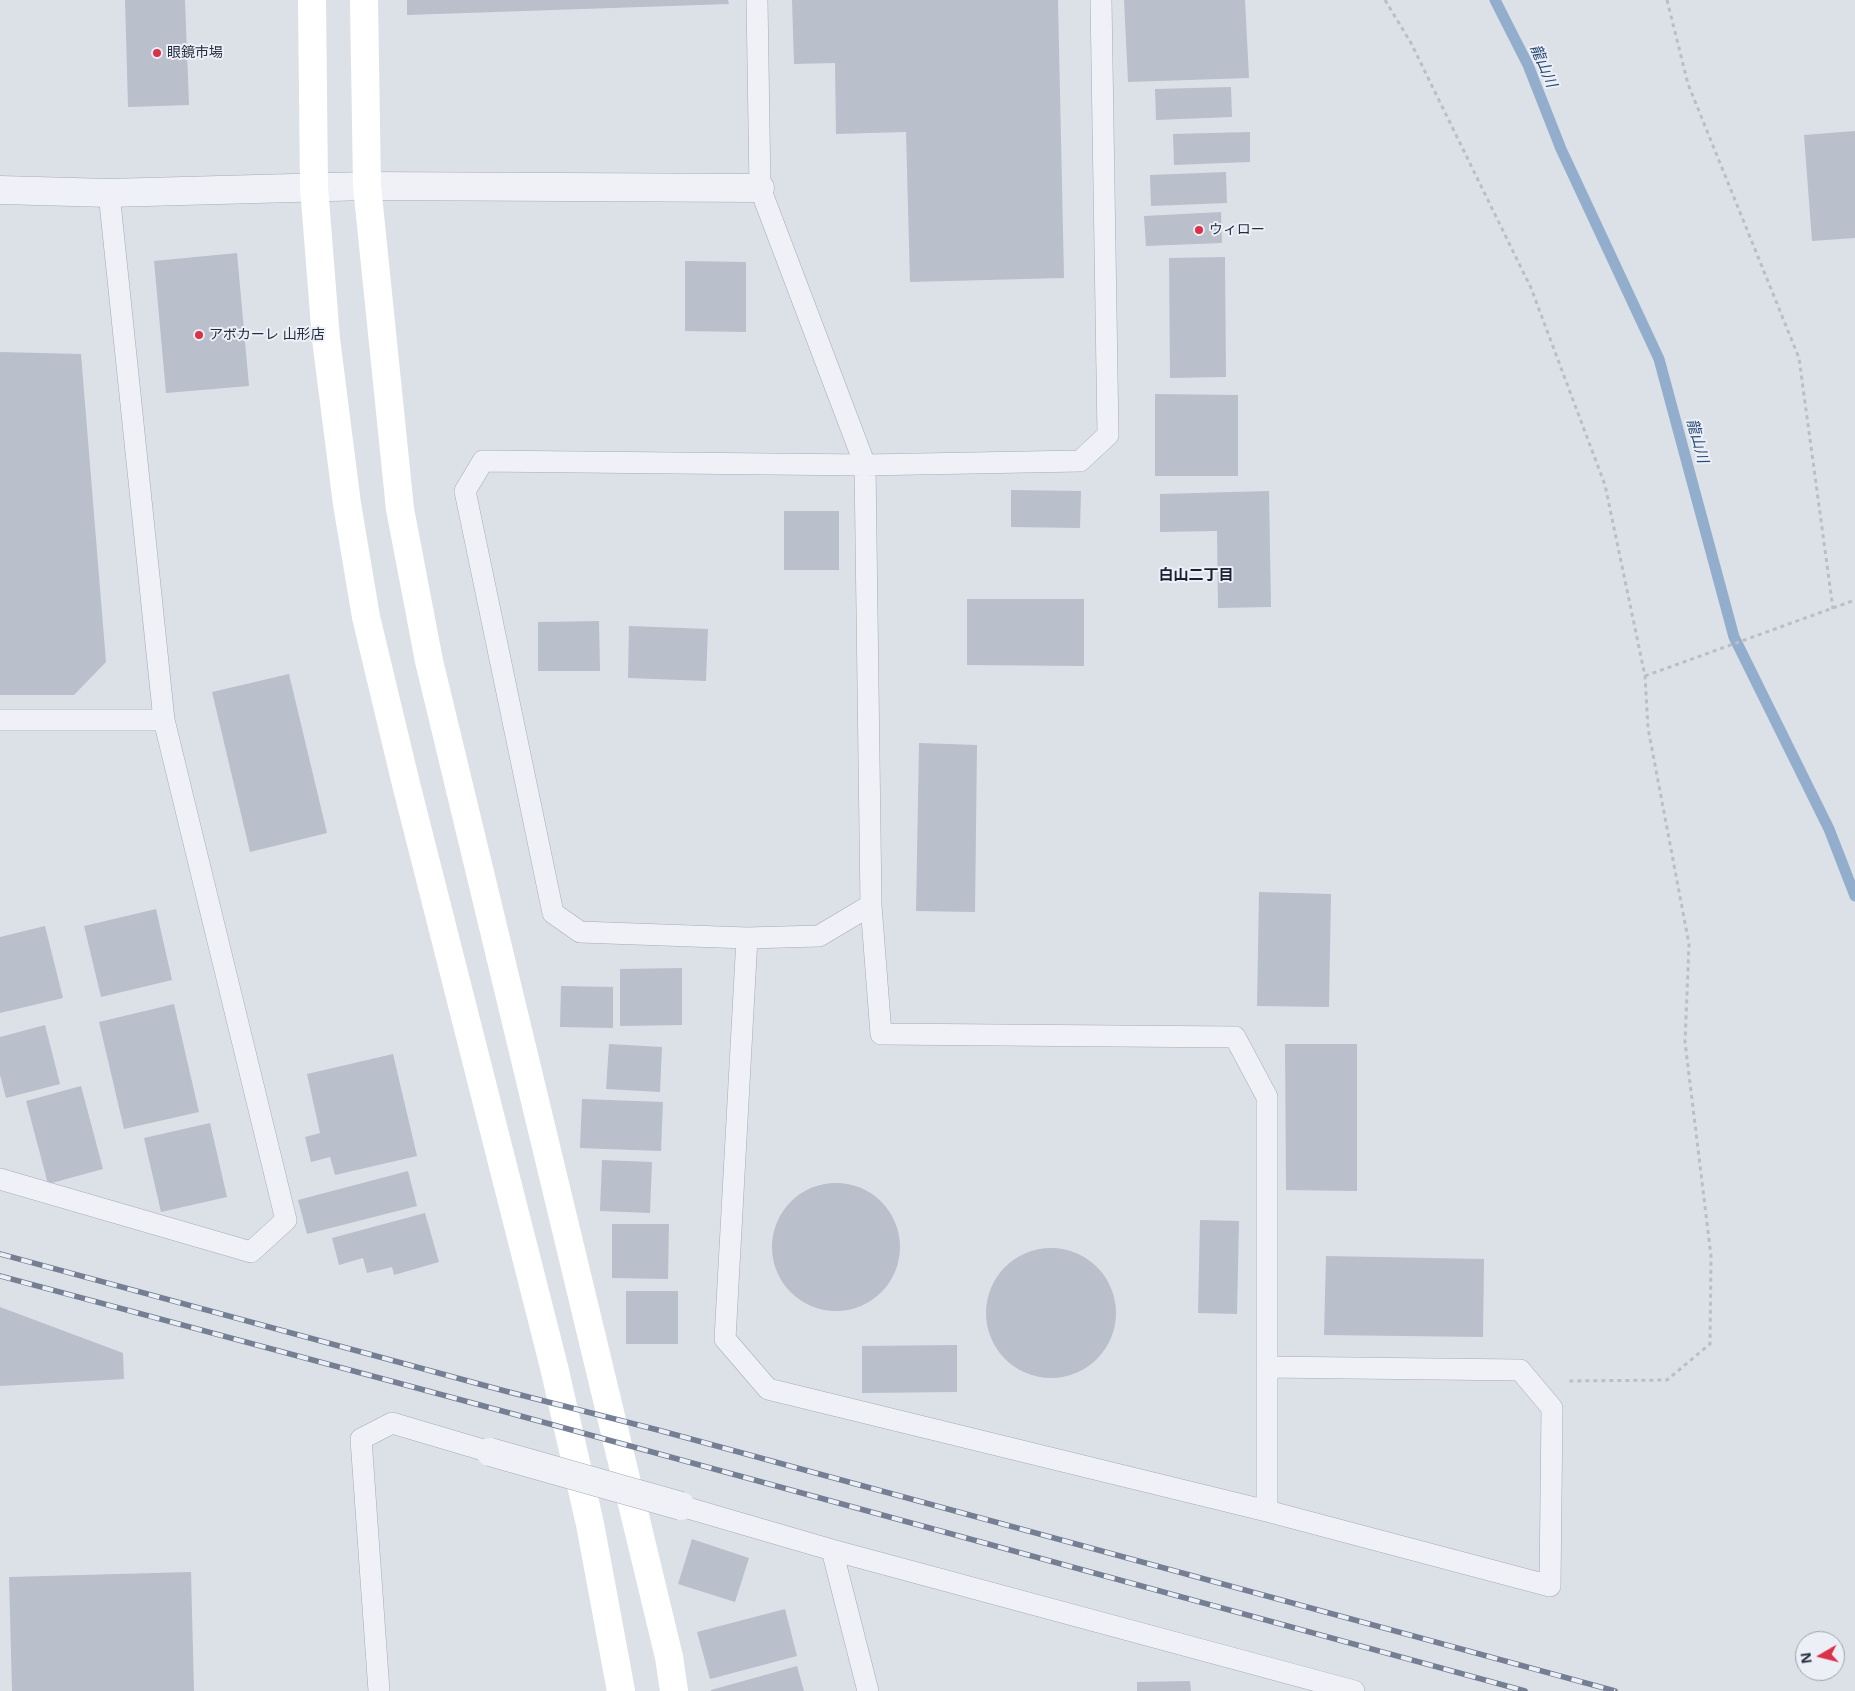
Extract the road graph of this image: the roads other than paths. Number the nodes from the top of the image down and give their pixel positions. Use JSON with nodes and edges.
{"nodes":[{"id":1,"x":312,"y":0,"type":"edge"},
{"id":2,"x":364,"y":0,"type":"edge"},
{"id":3,"x":757,"y":0,"type":"edge"},
{"id":4,"x":1101,"y":0,"type":"edge"},
{"id":5,"x":368,"y":186,"type":"junction"},
{"id":6,"x":314,"y":187,"type":"junction"},
{"id":7,"x":760,"y":188,"type":"junction"},
{"id":8,"x":0,"y":190,"type":"edge"},
{"id":9,"x":109,"y":193,"type":"junction"},
{"id":10,"x":865,"y":465,"type":"junction"},
{"id":11,"x":0,"y":720,"type":"edge"},
{"id":12,"x":164,"y":720,"type":"junction"},
{"id":13,"x":871,"y":905,"type":"junction"},
{"id":14,"x":747,"y":938,"type":"junction"},
{"id":15,"x":0,"y":1180,"type":"edge"},
{"id":16,"x":1268,"y":1367,"type":"junction"},
{"id":17,"x":490,"y":1452,"type":"joint"},
{"id":18,"x":681,"y":1506,"type":"joint"},
{"id":19,"x":1267,"y":1511,"type":"junction"},
{"id":20,"x":832,"y":1550,"type":"junction"},
{"id":21,"x":379,"y":1691,"type":"edge"},
{"id":22,"x":621,"y":1691,"type":"edge"},
{"id":23,"x":674,"y":1691,"type":"edge"},
{"id":24,"x":868,"y":1691,"type":"edge"},
{"id":25,"x":1354,"y":1691,"type":"edge"}],
"edges":[{"from":1,"to":6,"type":"street"},
{"from":2,"to":5,"type":"street"},
{"from":3,"to":7,"type":"lane"},
{"from":4,"to":10,"type":"lane"},
{"from":5,"to":6,"type":"street"},
{"from":5,"to":7,"type":"street"},
{"from":5,"to":23,"type":"street"},
{"from":6,"to":9,"type":"street"},
{"from":6,"to":22,"type":"street"},
{"from":7,"to":10,"type":"lane"},
{"from":8,"to":9,"type":"street"},
{"from":9,"to":12,"type":"lane"},
{"from":10,"to":13,"type":"lane"},
{"from":10,"to":14,"type":"lane"},
{"from":11,"to":12,"type":"lane"},
{"from":12,"to":15,"type":"lane"},
{"from":13,"to":14,"type":"lane"},
{"from":13,"to":16,"type":"lane"},
{"from":14,"to":19,"type":"lane"},
{"from":16,"to":19,"type":"lane"},
{"from":16,"to":19,"type":"lane"},
{"from":17,"to":18,"type":"street","bridge":true},
{"from":17,"to":21,"type":"lane"},
{"from":18,"to":20,"type":"lane"},
{"from":20,"to":24,"type":"lane"},
{"from":20,"to":25,"type":"lane"}]}
